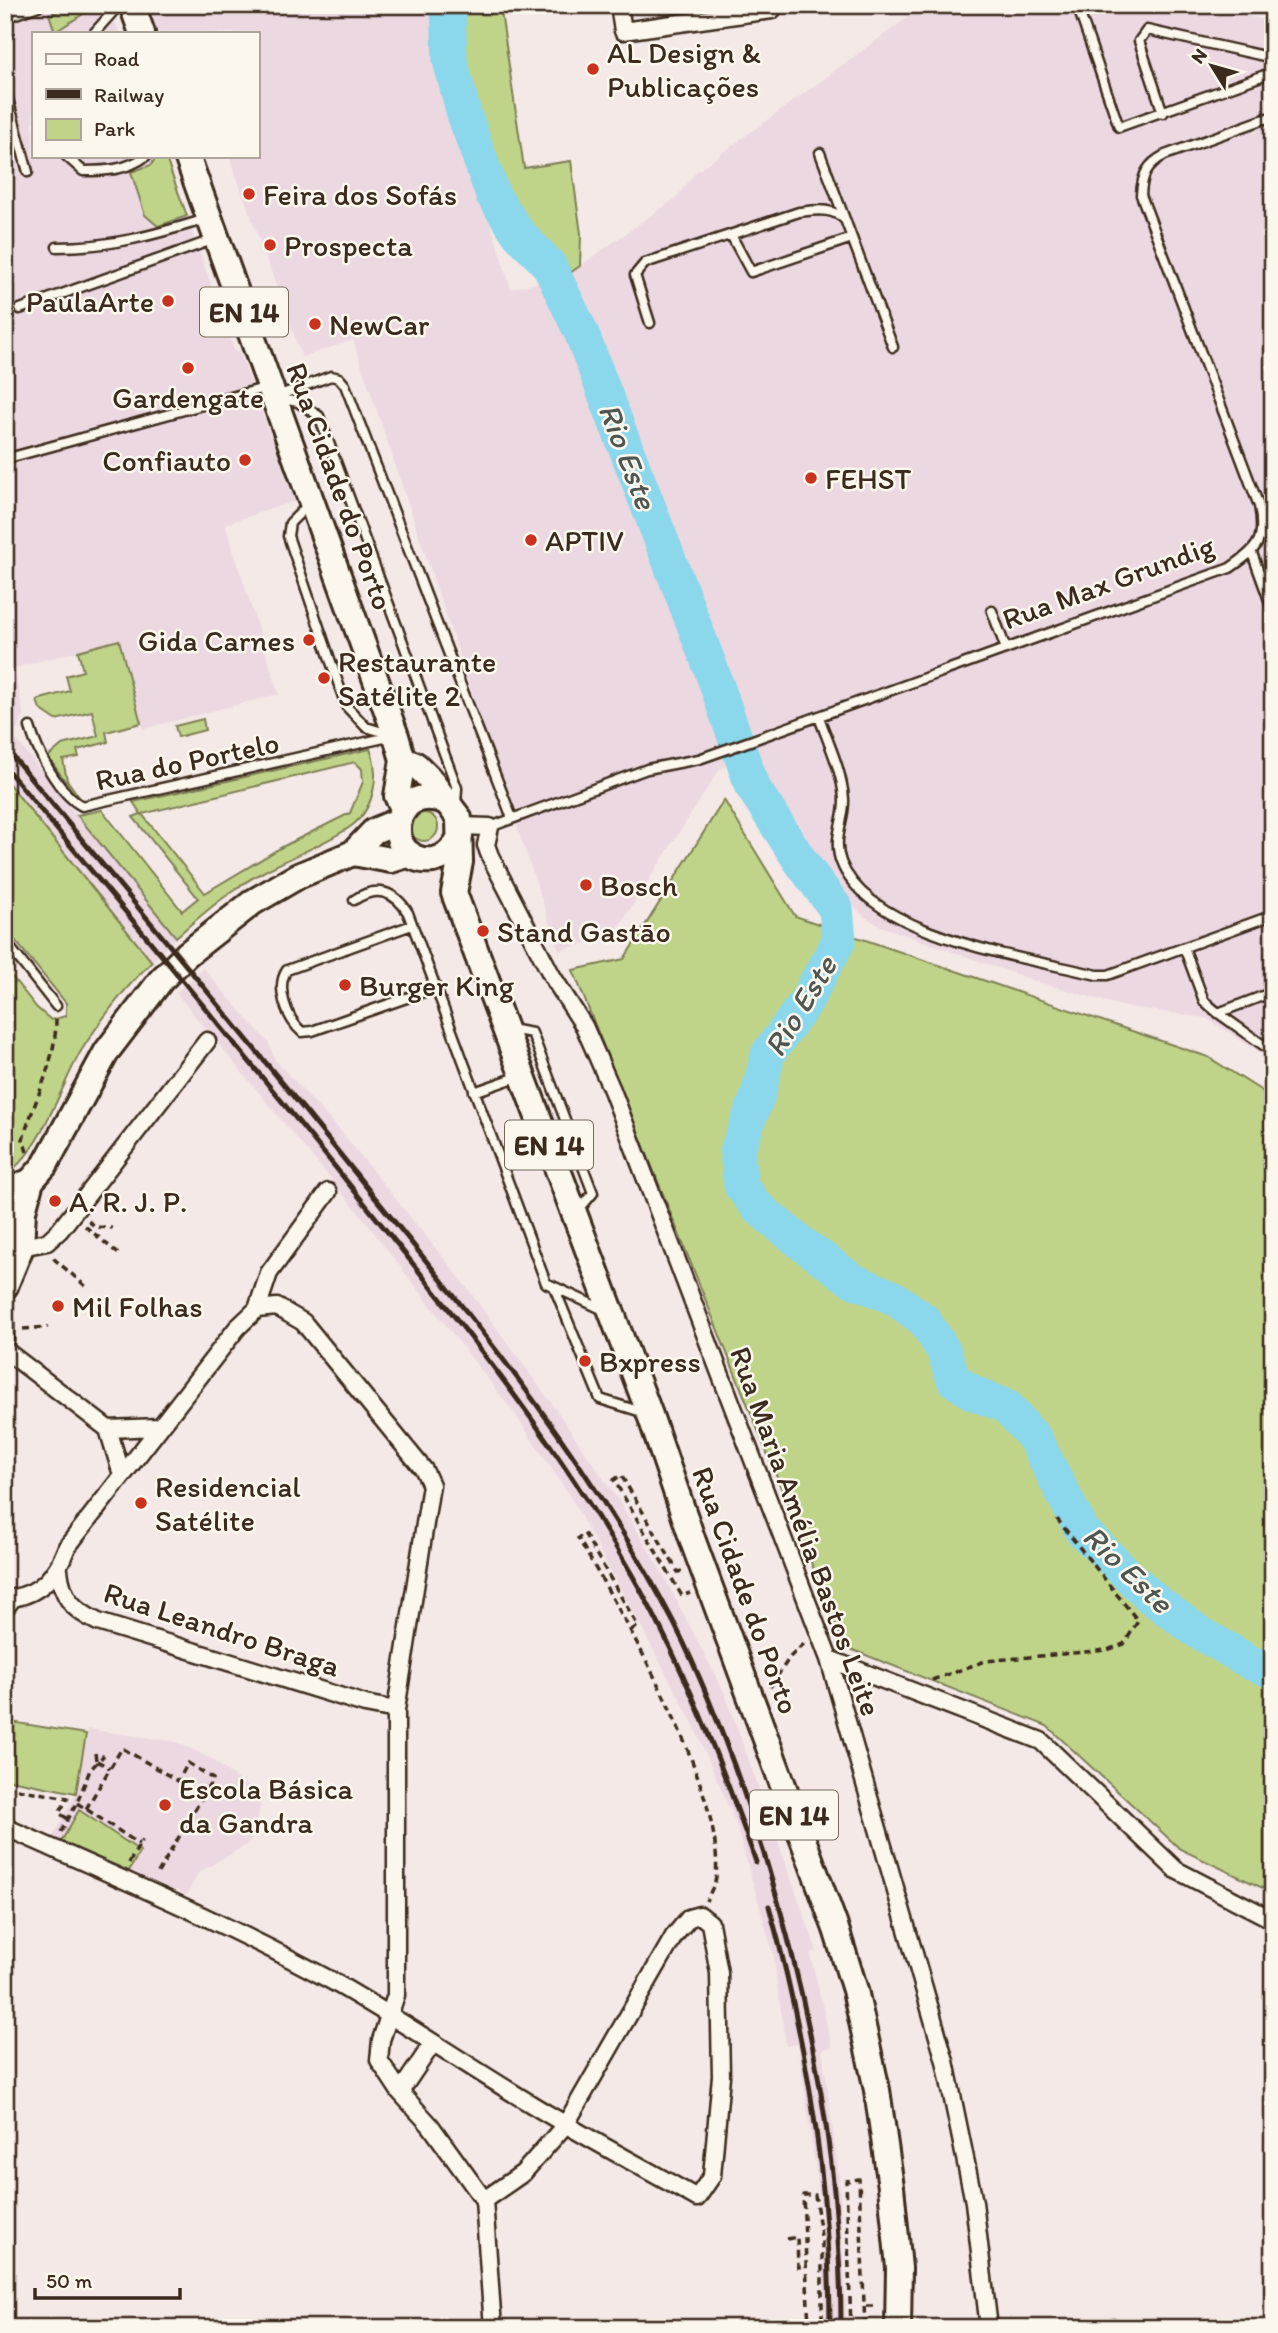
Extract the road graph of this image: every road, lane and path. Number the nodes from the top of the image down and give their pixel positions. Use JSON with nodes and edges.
{"nodes":[{"id":1,"x":41,"y":5,"type":"edge"},
{"id":2,"x":119,"y":5,"type":"edge"},
{"id":3,"x":132,"y":5,"type":"edge"},
{"id":4,"x":619,"y":5,"type":"edge"},
{"id":5,"x":771,"y":5,"type":"edge"},
{"id":6,"x":1077,"y":5,"type":"edge"},
{"id":7,"x":5,"y":18,"type":"edge"},
{"id":8,"x":99,"y":32,"type":"edge"},
{"id":9,"x":142,"y":32,"type":"edge"},
{"id":10,"x":1273,"y":58,"type":"edge"},
{"id":11,"x":1273,"y":72,"type":"edge"},
{"id":12,"x":5,"y":88,"type":"edge"},
{"id":13,"x":1163,"y":113,"type":"junction"},
{"id":14,"x":1273,"y":116,"type":"edge"},
{"id":15,"x":820,"y":153,"type":"dead end"},
{"id":16,"x":68,"y":158,"type":"edge"},
{"id":17,"x":144,"y":158,"type":"edge"},
{"id":18,"x":188,"y":158,"type":"edge"},
{"id":19,"x":28,"y":172,"type":"dead end"},
{"id":20,"x":846,"y":221,"type":"junction"},
{"id":21,"x":213,"y":228,"type":"junction"},
{"id":22,"x":731,"y":235,"type":"junction"},
{"id":23,"x":852,"y":238,"type":"junction"},
{"id":24,"x":57,"y":247,"type":"dead end"},
{"id":25,"x":20,"y":309,"type":"dead end"},
{"id":26,"x":650,"y":323,"type":"dead end"},
{"id":27,"x":893,"y":347,"type":"dead end"},
{"id":28,"x":272,"y":392,"type":"junction"},
{"id":29,"x":5,"y":459,"type":"edge"},
{"id":30,"x":312,"y":502,"type":"junction"},
{"id":31,"x":1252,"y":553,"type":"junction"},
{"id":32,"x":992,"y":611,"type":"dead end"},
{"id":33,"x":1273,"y":611,"type":"edge"},
{"id":34,"x":1006,"y":649,"type":"junction"},
{"id":35,"x":819,"y":717,"type":"junction"},
{"id":36,"x":30,"y":727,"type":"dead end"},
{"id":37,"x":396,"y":736,"type":"junction"},
{"id":38,"x":403,"y":760,"type":"junction"},
{"id":39,"x":401,"y":815,"type":"junction"},
{"id":40,"x":512,"y":818,"type":"junction"},
{"id":41,"x":456,"y":819,"type":"junction"},
{"id":42,"x":489,"y":827,"type":"junction"},
{"id":43,"x":353,"y":853,"type":"junction"},
{"id":44,"x":416,"y":857,"type":"junction"},
{"id":45,"x":454,"y":893,"type":"junction"},
{"id":46,"x":354,"y":900,"type":"dead end"},
{"id":47,"x":1273,"y":915,"type":"edge"},
{"id":48,"x":412,"y":925,"type":"junction"},
{"id":49,"x":5,"y":941,"type":"edge"},
{"id":50,"x":1185,"y":950,"type":"junction"},
{"id":51,"x":435,"y":988,"type":"junction"},
{"id":52,"x":1273,"y":992,"type":"edge"},
{"id":53,"x":56,"y":1006,"type":"joint"},
{"id":54,"x":1218,"y":1013,"type":"junction"},
{"id":55,"x":504,"y":1028,"type":"junction"},
{"id":56,"x":207,"y":1041,"type":"dead end"},
{"id":57,"x":1273,"y":1052,"type":"edge"},
{"id":58,"x":523,"y":1075,"type":"junction"},
{"id":59,"x":474,"y":1092,"type":"junction"},
{"id":60,"x":28,"y":1153,"type":"dead end"},
{"id":61,"x":31,"y":1181,"type":"junction"},
{"id":62,"x":5,"y":1192,"type":"edge"},
{"id":63,"x":328,"y":1192,"type":"dead end"},
{"id":64,"x":5,"y":1204,"type":"edge"},
{"id":65,"x":576,"y":1215,"type":"junction"},
{"id":66,"x":112,"y":1228,"type":"dead end"},
{"id":67,"x":21,"y":1236,"type":"junction"},
{"id":68,"x":121,"y":1256,"type":"dead end"},
{"id":69,"x":52,"y":1257,"type":"dead end"},
{"id":70,"x":5,"y":1286,"type":"edge"},
{"id":71,"x":554,"y":1287,"type":"junction"},
{"id":72,"x":89,"y":1289,"type":"dead end"},
{"id":73,"x":257,"y":1308,"type":"junction"},
{"id":74,"x":613,"y":1314,"type":"junction"},
{"id":75,"x":5,"y":1321,"type":"edge"},
{"id":76,"x":48,"y":1327,"type":"dead end"},
{"id":77,"x":12,"y":1337,"type":"edge"},
{"id":78,"x":5,"y":1349,"type":"edge"},
{"id":79,"x":650,"y":1415,"type":"junction"},
{"id":80,"x":159,"y":1427,"type":"junction"},
{"id":81,"x":108,"y":1429,"type":"junction"},
{"id":82,"x":122,"y":1475,"type":"junction"},
{"id":83,"x":1057,"y":1519,"type":"dead end"},
{"id":84,"x":59,"y":1570,"type":"junction"},
{"id":85,"x":684,"y":1570,"type":"dead end"},
{"id":86,"x":692,"y":1593,"type":"dead end"},
{"id":87,"x":5,"y":1608,"type":"edge"},
{"id":88,"x":631,"y":1630,"type":"junction"},
{"id":89,"x":818,"y":1631,"type":"junction"},
{"id":90,"x":829,"y":1659,"type":"junction"},
{"id":91,"x":764,"y":1695,"type":"dead end"},
{"id":92,"x":919,"y":1695,"type":"junction"},
{"id":93,"x":396,"y":1710,"type":"junction"},
{"id":94,"x":95,"y":1753,"type":"dead end"},
{"id":95,"x":104,"y":1755,"type":"dead end"},
{"id":96,"x":96,"y":1760,"type":"junction"},
{"id":97,"x":110,"y":1768,"type":"junction"},
{"id":98,"x":5,"y":1787,"type":"edge"},
{"id":99,"x":77,"y":1803,"type":"junction"},
{"id":100,"x":86,"y":1810,"type":"junction"},
{"id":101,"x":68,"y":1819,"type":"junction"},
{"id":102,"x":5,"y":1827,"type":"edge"},
{"id":103,"x":56,"y":1840,"type":"dead end"},
{"id":104,"x":130,"y":1862,"type":"junction"},
{"id":105,"x":138,"y":1867,"type":"dead end"},
{"id":106,"x":126,"y":1869,"type":"dead end"},
{"id":107,"x":147,"y":1871,"type":"dead end"},
{"id":108,"x":700,"y":1915,"type":"junction"},
{"id":109,"x":1273,"y":1920,"type":"edge"},
{"id":110,"x":390,"y":2014,"type":"junction"},
{"id":111,"x":433,"y":2043,"type":"junction"},
{"id":112,"x":400,"y":2092,"type":"junction"},
{"id":113,"x":566,"y":2124,"type":"junction"},
{"id":114,"x":484,"y":2200,"type":"junction"},
{"id":115,"x":787,"y":2239,"type":"dead end"},
{"id":116,"x":807,"y":2266,"type":"junction"},
{"id":117,"x":866,"y":2306,"type":"junction"},
{"id":118,"x":874,"y":2306,"type":"dead end"},
{"id":119,"x":493,"y":2328,"type":"edge"},
{"id":120,"x":809,"y":2328,"type":"edge"},
{"id":121,"x":822,"y":2328,"type":"edge"},
{"id":122,"x":851,"y":2328,"type":"edge"},
{"id":123,"x":865,"y":2328,"type":"edge"},
{"id":124,"x":898,"y":2328,"type":"edge"},
{"id":125,"x":989,"y":2328,"type":"edge"}],
"edges":[{"from":1,"to":7,"type":"lane"},
{"from":2,"to":8,"type":"lane"},
{"from":3,"to":9,"type":"main road"},
{"from":4,"to":5,"type":"street"},
{"from":6,"to":13,"type":"lane"},
{"from":10,"to":13,"type":"lane"},
{"from":11,"to":13,"type":"lane"},
{"from":12,"to":19,"type":"lane"},
{"from":14,"to":31,"type":"lane","name":"Rua Max Grundig"},
{"from":15,"to":20,"type":"lane"},
{"from":16,"to":17,"type":"lane"},
{"from":18,"to":21,"type":"main road","name":"Rua Cidade do Porto","number":"EN 14"},
{"from":20,"to":22,"type":"lane"},
{"from":20,"to":23,"type":"lane"},
{"from":21,"to":24,"type":"lane"},
{"from":21,"to":25,"type":"lane"},
{"from":21,"to":28,"type":"main road","name":"Rua Cidade do Porto","number":"EN 14"},
{"from":22,"to":23,"type":"lane"},
{"from":22,"to":26,"type":"lane"},
{"from":23,"to":27,"type":"lane"},
{"from":28,"to":29,"type":"lane"},
{"from":28,"to":30,"type":"main road","name":"Rua Cidade do Porto","number":"EN 14"},
{"from":28,"to":40,"type":"lane"},
{"from":28,"to":41,"type":"lane"},
{"from":30,"to":37,"type":"main road","name":"Rua Cidade do Porto","number":"EN 14"},
{"from":30,"to":37,"type":"lane"},
{"from":31,"to":33,"type":"lane"},
{"from":31,"to":34,"type":"lane","name":"Rua Max Grundig"},
{"from":32,"to":34,"type":"lane"},
{"from":34,"to":35,"type":"lane","name":"Rua Max Grundig"},
{"from":35,"to":40,"type":"lane","name":"Rua Max Grundig"},
{"from":35,"to":50,"type":"lane"},
{"from":36,"to":37,"type":"lane","name":"Rua do Portelo"},
{"from":37,"to":38,"type":"main road","name":"Rua Cidade do Porto","number":"EN 14"},
{"from":38,"to":39,"type":"main road","name":"Rua Cidade do Porto"},
{"from":38,"to":41,"type":"main road"},
{"from":39,"to":41,"type":"main road"},
{"from":39,"to":43,"type":"main road"},
{"from":39,"to":44,"type":"main road","name":"Rua Cidade do Porto"},
{"from":40,"to":42,"type":"lane","name":"Rua Max Grundig"},
{"from":41,"to":42,"type":"street","name":"Rua Max Grundig"},
{"from":41,"to":44,"type":"main road"},
{"from":41,"to":45,"type":"main road"},
{"from":42,"to":89,"type":"street","name":"Rua Maria Amélia Bastos Leite"},
{"from":43,"to":44,"type":"main road"},
{"from":43,"to":61,"type":"main road"},
{"from":44,"to":45,"type":"main road","name":"Rua Cidade do Porto"},
{"from":45,"to":55,"type":"main road","name":"Rua Cidade do Porto","number":"EN 14"},
{"from":46,"to":48,"type":"lane"},
{"from":47,"to":50,"type":"lane"},
{"from":48,"to":51,"type":"lane"},
{"from":48,"to":51,"type":"lane"},
{"from":49,"to":53,"type":"lane"},
{"from":50,"to":54,"type":"lane"},
{"from":51,"to":59,"type":"lane"},
{"from":52,"to":54,"type":"lane"},
{"from":53,"to":60,"type":"path"},
{"from":54,"to":57,"type":"lane"},
{"from":55,"to":58,"type":"main road","name":"Rua Cidade do Porto","number":"EN 14"},
{"from":55,"to":65,"type":"lane"},
{"from":56,"to":67,"type":"street"},
{"from":58,"to":59,"type":"lane"},
{"from":58,"to":65,"type":"main road","name":"Rua Cidade do Porto","number":"EN 14"},
{"from":59,"to":71,"type":"lane"},
{"from":61,"to":62,"type":"main road"},
{"from":61,"to":67,"type":"main road"},
{"from":63,"to":73,"type":"street"},
{"from":64,"to":67,"type":"main road"},
{"from":65,"to":74,"type":"main road","name":"Rua Cidade do Porto","number":"EN 14"},
{"from":66,"to":68,"type":"path"},
{"from":67,"to":70,"type":"main road"},
{"from":69,"to":72,"type":"path"},
{"from":71,"to":74,"type":"lane"},
{"from":71,"to":79,"type":"lane"},
{"from":73,"to":80,"type":"street"},
{"from":73,"to":93,"type":"street"},
{"from":74,"to":79,"type":"main road","name":"Rua Cidade do Porto","number":"EN 14"},
{"from":75,"to":77,"type":"street"},
{"from":76,"to":77,"type":"path"},
{"from":78,"to":81,"type":"street"},
{"from":79,"to":124,"type":"main road","name":"Rua Cidade do Porto","number":"EN 14"},
{"from":80,"to":81,"type":"street"},
{"from":80,"to":82,"type":"street"},
{"from":81,"to":82,"type":"street"},
{"from":82,"to":84,"type":"street"},
{"from":83,"to":92,"type":"path"},
{"from":84,"to":87,"type":"street"},
{"from":84,"to":93,"type":"street","name":"Rua Leandro Braga"},
{"from":85,"to":86,"type":"path"},
{"from":88,"to":88,"type":"path"},
{"from":88,"to":108,"type":"path"},
{"from":89,"to":90,"type":"street","name":"Rua Maria Amélia Bastos Leite"},
{"from":89,"to":91,"type":"path"},
{"from":90,"to":92,"type":"street"},
{"from":90,"to":125,"type":"street","name":"Rua Maria Amélia Bastos Leite"},
{"from":92,"to":109,"type":"street"},
{"from":93,"to":110,"type":"street"},
{"from":94,"to":96,"type":"path"},
{"from":95,"to":96,"type":"path"},
{"from":96,"to":97,"type":"path"},
{"from":96,"to":99,"type":"path"},
{"from":97,"to":100,"type":"path"},
{"from":97,"to":107,"type":"path"},
{"from":98,"to":101,"type":"path"},
{"from":99,"to":100,"type":"path"},
{"from":99,"to":101,"type":"path"},
{"from":100,"to":104,"type":"path"},
{"from":101,"to":103,"type":"path"},
{"from":102,"to":110,"type":"street"},
{"from":104,"to":105,"type":"path"},
{"from":104,"to":106,"type":"path"},
{"from":108,"to":113,"type":"street"},
{"from":108,"to":113,"type":"street"},
{"from":110,"to":111,"type":"street"},
{"from":110,"to":112,"type":"street"},
{"from":111,"to":112,"type":"street"},
{"from":111,"to":113,"type":"street"},
{"from":112,"to":114,"type":"street"},
{"from":113,"to":114,"type":"street"},
{"from":114,"to":119,"type":"street"},
{"from":115,"to":116,"type":"path"},
{"from":116,"to":120,"type":"path"},
{"from":116,"to":121,"type":"path"},
{"from":117,"to":118,"type":"path"},
{"from":117,"to":122,"type":"path"},
{"from":117,"to":123,"type":"path"}]}
